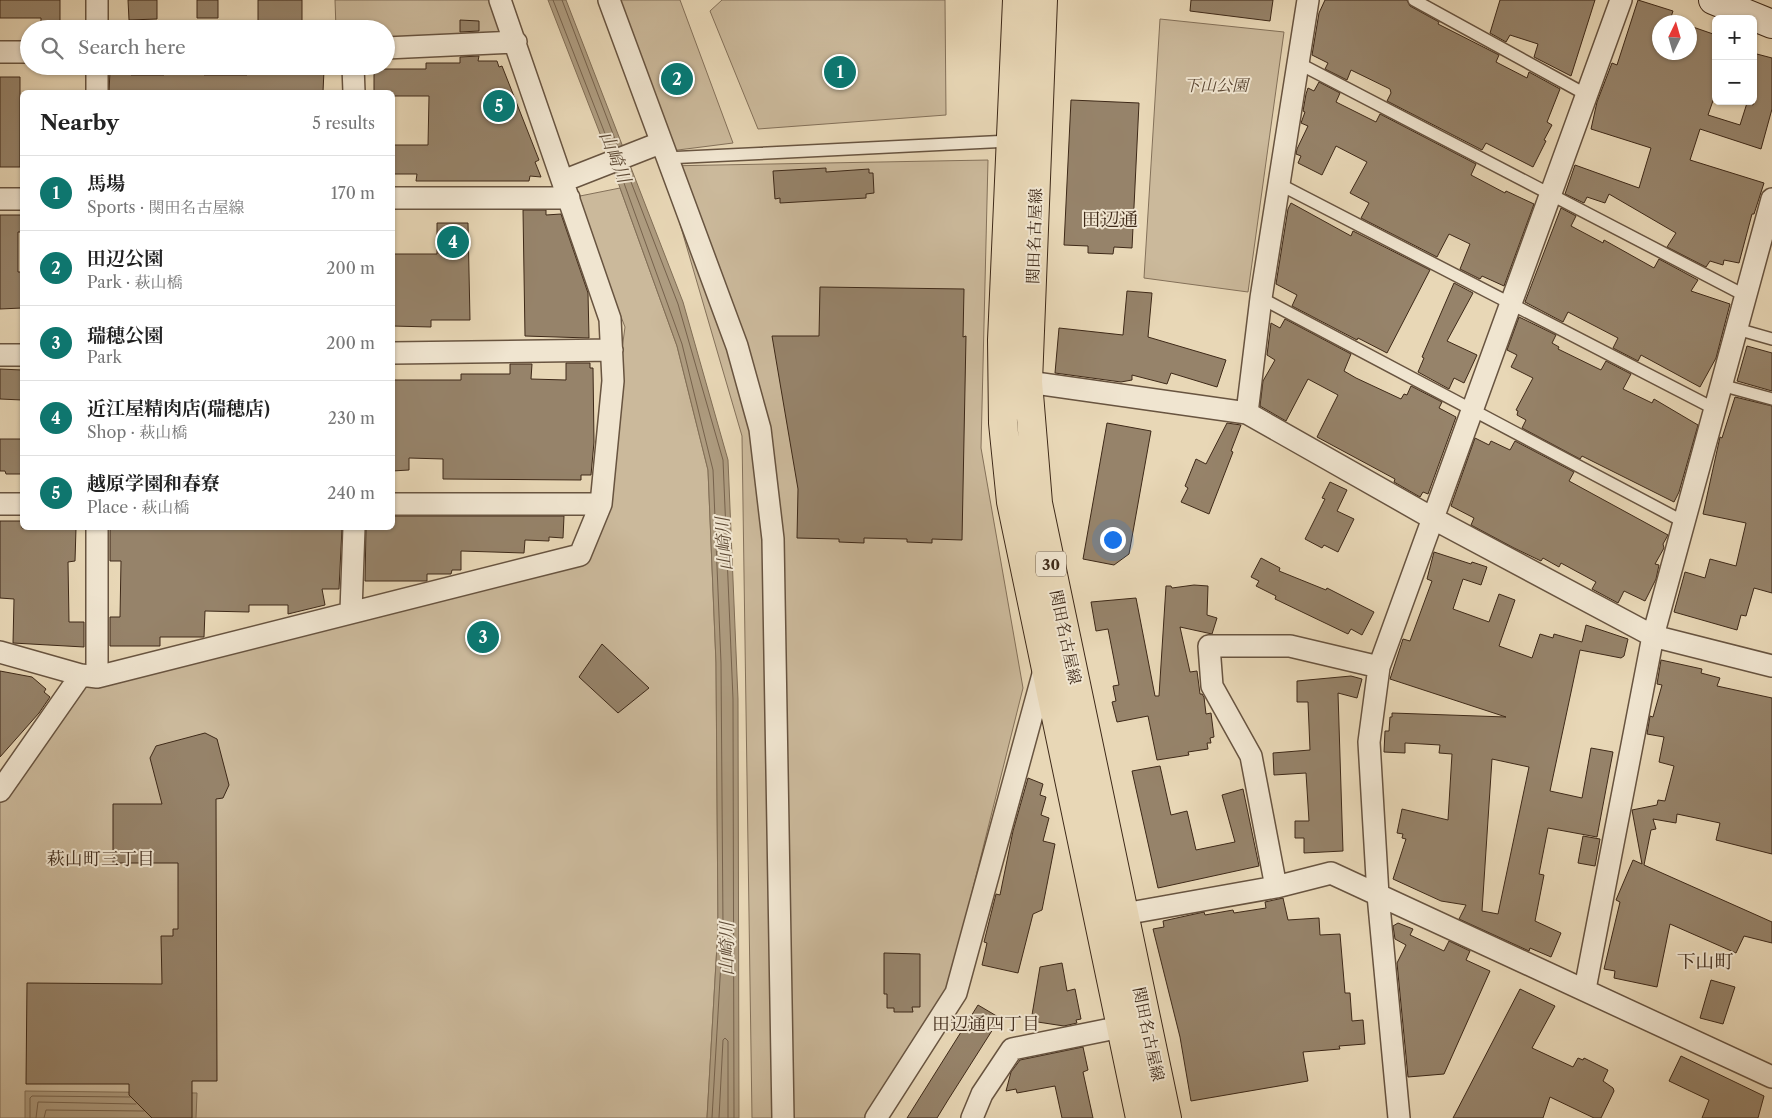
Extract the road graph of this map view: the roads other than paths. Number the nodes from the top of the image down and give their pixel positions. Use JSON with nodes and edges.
{"nodes":[{"id":1,"x":97,"y":0,"type":"edge"},
{"id":2,"x":500,"y":0,"type":"edge"},
{"id":3,"x":609,"y":0,"type":"edge"},
{"id":4,"x":1017,"y":0,"type":"edge"},
{"id":5,"x":1043,"y":0,"type":"edge"},
{"id":6,"x":1308,"y":0,"type":"edge"},
{"id":7,"x":1414,"y":0,"type":"edge"},
{"id":8,"x":1621,"y":0,"type":"edge"},
{"id":9,"x":1712,"y":0,"type":"edge"},
{"id":10,"x":97,"y":20,"type":"edge"},
{"id":11,"x":1772,"y":24,"type":"edge"},
{"id":12,"x":516,"y":42,"type":"junction"},
{"id":13,"x":395,"y":48,"type":"edge"},
{"id":14,"x":0,"y":52,"type":"edge"},
{"id":15,"x":20,"y":52,"type":"edge"},
{"id":16,"x":1298,"y":63,"type":"junction"},
{"id":17,"x":97,"y":75,"type":"edge"},
{"id":18,"x":353,"y":75,"type":"edge"},
{"id":19,"x":97,"y":90,"type":"edge"},
{"id":20,"x":354,"y":90,"type":"edge"},
{"id":21,"x":1587,"y":95,"type":"junction"},
{"id":22,"x":1010,"y":141,"type":"junction"},
{"id":23,"x":658,"y":149,"type":"junction"},
{"id":24,"x":1279,"y":184,"type":"junction"},
{"id":25,"x":570,"y":185,"type":"junction"},
{"id":26,"x":1550,"y":194,"type":"junction"},
{"id":27,"x":395,"y":198,"type":"edge"},
{"id":28,"x":1772,"y":198,"type":"edge"},
{"id":29,"x":0,"y":199,"type":"edge"},
{"id":30,"x":20,"y":199,"type":"edge"},
{"id":31,"x":1746,"y":296,"type":"junction"},
{"id":32,"x":1261,"y":298,"type":"junction"},
{"id":33,"x":1510,"y":303,"type":"junction"},
{"id":34,"x":1737,"y":328,"type":"junction"},
{"id":35,"x":1772,"y":339,"type":"edge"},
{"id":36,"x":612,"y":350,"type":"junction"},
{"id":37,"x":395,"y":353,"type":"edge"},
{"id":38,"x":0,"y":355,"type":"edge"},
{"id":39,"x":20,"y":355,"type":"edge"},
{"id":40,"x":1028,"y":382,"type":"junction"},
{"id":41,"x":1721,"y":385,"type":"junction"},
{"id":42,"x":1772,"y":400,"type":"edge"},
{"id":43,"x":1472,"y":409,"type":"junction"},
{"id":44,"x":1714,"y":409,"type":"junction"},
{"id":45,"x":1247,"y":413,"type":"junction"},
{"id":46,"x":0,"y":504,"type":"edge"},
{"id":47,"x":20,"y":504,"type":"edge"},
{"id":48,"x":395,"y":504,"type":"edge"},
{"id":49,"x":601,"y":504,"type":"junction"},
{"id":50,"x":1432,"y":518,"type":"junction"},
{"id":51,"x":1684,"y":522,"type":"junction"},
{"id":52,"x":97,"y":530,"type":"edge"},
{"id":53,"x":354,"y":530,"type":"edge"},
{"id":54,"x":351,"y":611,"type":"junction"},
{"id":55,"x":1653,"y":636,"type":"junction"},
{"id":56,"x":0,"y":652,"type":"edge"},
{"id":57,"x":1771,"y":661,"type":"edge"},
{"id":58,"x":1045,"y":667,"type":"junction"},
{"id":59,"x":1379,"y":667,"type":"junction"},
{"id":60,"x":89,"y":676,"type":"junction"},
{"id":61,"x":0,"y":791,"type":"edge"},
{"id":62,"x":1276,"y":888,"type":"junction"},
{"id":63,"x":1378,"y":895,"type":"junction"},
{"id":64,"x":1124,"y":914,"type":"junction"},
{"id":65,"x":1099,"y":922,"type":"junction"},
{"id":66,"x":1585,"y":989,"type":"junction"},
{"id":67,"x":1121,"y":1027,"type":"junction"},
{"id":68,"x":1772,"y":1077,"type":"edge"},
{"id":69,"x":783,"y":1118,"type":"edge"},
{"id":70,"x":876,"y":1118,"type":"edge"},
{"id":71,"x":972,"y":1118,"type":"edge"},
{"id":72,"x":1140,"y":1118,"type":"edge"},
{"id":73,"x":1167,"y":1118,"type":"edge"},
{"id":74,"x":1399,"y":1118,"type":"edge"}],
"edges":[{"from":1,"to":10,"type":"street"},
{"from":2,"to":12,"type":"street"},
{"from":3,"to":23,"type":"street"},
{"from":4,"to":22,"type":"main road","name":"関田名古屋線","number":"30"},
{"from":5,"to":40,"type":"main road","name":"関田名古屋線","number":"30"},
{"from":6,"to":16,"type":"street"},
{"from":7,"to":21,"type":"lane"},
{"from":8,"to":21,"type":"street"},
{"from":9,"to":11,"type":"street"},
{"from":12,"to":13,"type":"street"},
{"from":12,"to":25,"type":"street"},
{"from":14,"to":15,"type":"street"},
{"from":16,"to":24,"type":"street"},
{"from":16,"to":26,"type":"lane"},
{"from":17,"to":19,"type":"street"},
{"from":18,"to":20,"type":"street"},
{"from":21,"to":26,"type":"street"},
{"from":22,"to":23,"type":"lane"},
{"from":22,"to":58,"type":"main road","name":"関田名古屋線","number":"30"},
{"from":23,"to":25,"type":"street"},
{"from":23,"to":69,"type":"street"},
{"from":24,"to":32,"type":"street"},
{"from":24,"to":33,"type":"lane"},
{"from":25,"to":27,"type":"street"},
{"from":25,"to":36,"type":"street"},
{"from":26,"to":31,"type":"lane"},
{"from":26,"to":33,"type":"street"},
{"from":28,"to":31,"type":"street"},
{"from":29,"to":30,"type":"street"},
{"from":31,"to":34,"type":"street"},
{"from":32,"to":43,"type":"lane"},
{"from":32,"to":45,"type":"street"},
{"from":33,"to":43,"type":"street"},
{"from":33,"to":44,"type":"lane"},
{"from":34,"to":35,"type":"lane"},
{"from":34,"to":41,"type":"street"},
{"from":36,"to":37,"type":"street"},
{"from":36,"to":49,"type":"street"},
{"from":38,"to":39,"type":"street"},
{"from":40,"to":45,"type":"street"},
{"from":40,"to":64,"type":"main road","name":"関田名古屋線","number":"30"},
{"from":41,"to":42,"type":"lane"},
{"from":41,"to":44,"type":"street"},
{"from":43,"to":50,"type":"street"},
{"from":43,"to":51,"type":"lane"},
{"from":44,"to":51,"type":"street"},
{"from":45,"to":50,"type":"street"},
{"from":46,"to":47,"type":"street"},
{"from":48,"to":49,"type":"street"},
{"from":49,"to":54,"type":"street"},
{"from":50,"to":55,"type":"street"},
{"from":50,"to":59,"type":"street"},
{"from":51,"to":55,"type":"street"},
{"from":52,"to":60,"type":"street"},
{"from":53,"to":54,"type":"street"},
{"from":54,"to":60,"type":"street"},
{"from":55,"to":57,"type":"street"},
{"from":55,"to":66,"type":"street"},
{"from":56,"to":60,"type":"street"},
{"from":58,"to":65,"type":"main road","name":"関田名古屋線","number":"30"},
{"from":58,"to":70,"type":"street"},
{"from":59,"to":62,"type":"street"},
{"from":59,"to":63,"type":"street"},
{"from":60,"to":61,"type":"street"},
{"from":62,"to":63,"type":"street"},
{"from":62,"to":64,"type":"street"},
{"from":63,"to":66,"type":"street"},
{"from":63,"to":74,"type":"street"},
{"from":64,"to":65,"type":"street"},
{"from":64,"to":73,"type":"main road","name":"関田名古屋線","number":"30"},
{"from":65,"to":67,"type":"main road","name":"関田名古屋線","number":"30"},
{"from":66,"to":68,"type":"street"},
{"from":67,"to":71,"type":"street"},
{"from":67,"to":72,"type":"main road","name":"関田名古屋線","number":"30"}]}
